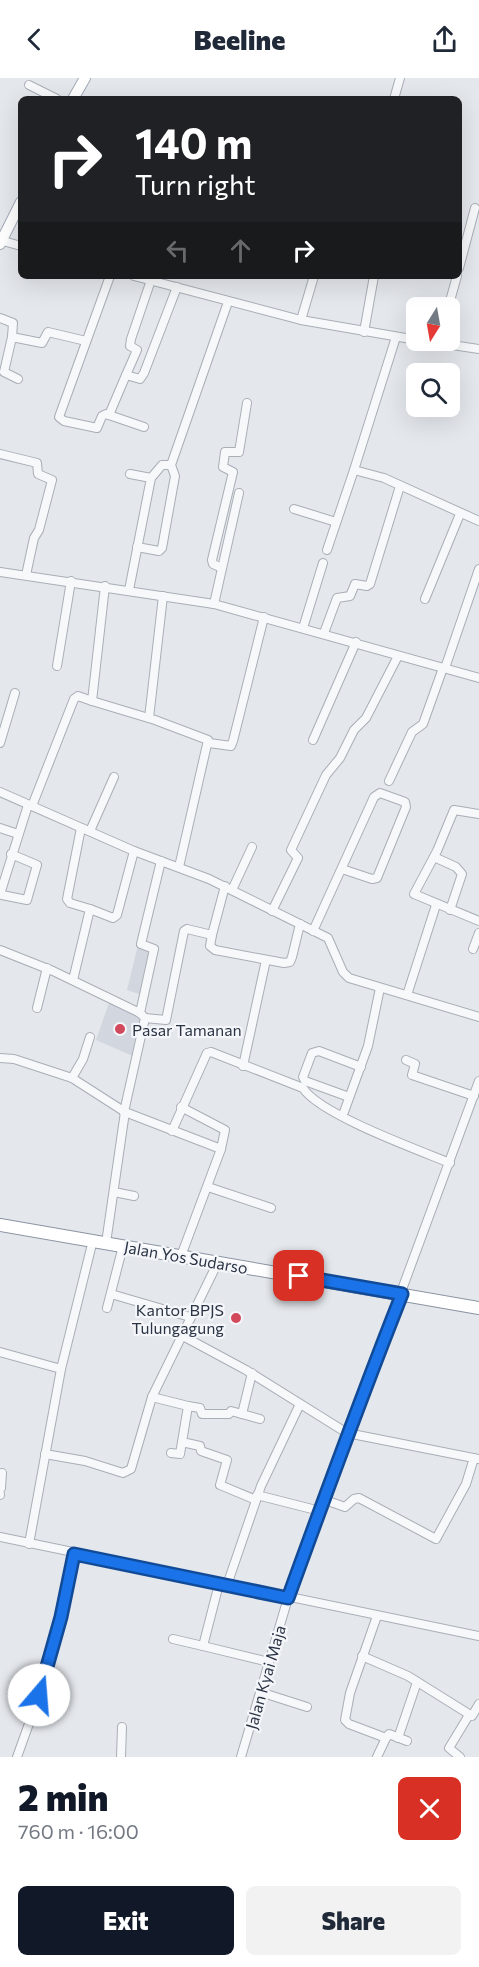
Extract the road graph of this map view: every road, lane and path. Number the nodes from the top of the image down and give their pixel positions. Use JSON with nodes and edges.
{"nodes":[{"id":1,"x":85,"y":78,"type":"edge"},
{"id":2,"x":400,"y":78,"type":"edge"},
{"id":3,"x":29,"y":85,"type":"dead end"},
{"id":4,"x":51,"y":96,"type":"edge"},
{"id":5,"x":75,"y":96,"type":"edge"},
{"id":6,"x":395,"y":96,"type":"edge"},
{"id":7,"x":18,"y":208,"type":"edge"},
{"id":8,"x":476,"y":208,"type":"dead end"},
{"id":9,"x":1,"y":241,"type":"edge"},
{"id":10,"x":18,"y":245,"type":"edge"},
{"id":11,"x":462,"y":257,"type":"edge"},
{"id":12,"x":109,"y":279,"type":"edge"},
{"id":13,"x":147,"y":279,"type":"edge"},
{"id":14,"x":313,"y":279,"type":"edge"},
{"id":15,"x":373,"y":279,"type":"edge"},
{"id":16,"x":456,"y":279,"type":"edge"},
{"id":17,"x":151,"y":280,"type":"junction"},
{"id":18,"x":177,"y":287,"type":"junction"},
{"id":19,"x":451,"y":297,"type":"edge"},
{"id":20,"x":228,"y":302,"type":"junction"},
{"id":21,"x":0,"y":318,"type":"edge"},
{"id":22,"x":301,"y":320,"type":"junction"},
{"id":23,"x":364,"y":332,"type":"junction"},
{"id":24,"x":12,"y":337,"type":"junction"},
{"id":25,"x":396,"y":337,"type":"junction"},
{"id":26,"x":406,"y":338,"type":"edge"},
{"id":27,"x":86,"y":341,"type":"junction"},
{"id":28,"x":460,"y":346,"type":"edge"},
{"id":29,"x":479,"y":349,"type":"edge"},
{"id":30,"x":136,"y":350,"type":"junction"},
{"id":31,"x":153,"y":350,"type":"junction"},
{"id":32,"x":126,"y":375,"type":"junction"},
{"id":33,"x":18,"y":379,"type":"dead end"},
{"id":34,"x":247,"y":403,"type":"dead end"},
{"id":35,"x":109,"y":415,"type":"junction"},
{"id":36,"x":144,"y":427,"type":"dead end"},
{"id":37,"x":0,"y":454,"type":"edge"},
{"id":38,"x":171,"y":465,"type":"junction"},
{"id":39,"x":354,"y":470,"type":"junction"},
{"id":40,"x":130,"y":474,"type":"dead end"},
{"id":41,"x":151,"y":478,"type":"junction"},
{"id":42,"x":400,"y":486,"type":"junction"},
{"id":43,"x":239,"y":493,"type":"dead end"},
{"id":44,"x":294,"y":510,"type":"dead end"},
{"id":45,"x":460,"y":514,"type":"junction"},
{"id":46,"x":479,"y":521,"type":"edge"},
{"id":47,"x":336,"y":522,"type":"junction"},
{"id":48,"x":137,"y":548,"type":"junction"},
{"id":49,"x":327,"y":550,"type":"dead end"},
{"id":50,"x":323,"y":563,"type":"dead end"},
{"id":51,"x":222,"y":568,"type":"junction"},
{"id":52,"x":479,"y":569,"type":"edge"},
{"id":53,"x":0,"y":572,"type":"edge"},
{"id":54,"x":26,"y":575,"type":"junction"},
{"id":55,"x":71,"y":581,"type":"junction"},
{"id":56,"x":105,"y":586,"type":"junction"},
{"id":57,"x":129,"y":590,"type":"junction"},
{"id":58,"x":163,"y":596,"type":"junction"},
{"id":59,"x":425,"y":599,"type":"dead end"},
{"id":60,"x":214,"y":604,"type":"junction"},
{"id":61,"x":264,"y":617,"type":"junction"},
{"id":62,"x":303,"y":628,"type":"junction"},
{"id":63,"x":324,"y":633,"type":"junction"},
{"id":64,"x":356,"y":642,"type":"junction"},
{"id":65,"x":398,"y":656,"type":"junction"},
{"id":66,"x":57,"y":666,"type":"dead end"},
{"id":67,"x":444,"y":668,"type":"junction"},
{"id":68,"x":479,"y":678,"type":"edge"},
{"id":69,"x":15,"y":693,"type":"dead end"},
{"id":70,"x":92,"y":701,"type":"junction"},
{"id":71,"x":149,"y":718,"type":"junction"},
{"id":72,"x":313,"y":740,"type":"dead end"},
{"id":73,"x":0,"y":743,"type":"edge"},
{"id":74,"x":209,"y":743,"type":"junction"},
{"id":75,"x":114,"y":777,"type":"dead end"},
{"id":76,"x":388,"y":781,"type":"dead end"},
{"id":77,"x":0,"y":792,"type":"edge"},
{"id":78,"x":30,"y":805,"type":"junction"},
{"id":79,"x":479,"y":814,"type":"edge"},
{"id":80,"x":0,"y":828,"type":"edge"},
{"id":81,"x":86,"y":829,"type":"junction"},
{"id":82,"x":18,"y":834,"type":"junction"},
{"id":83,"x":252,"y":847,"type":"dead end"},
{"id":84,"x":134,"y":850,"type":"junction"},
{"id":85,"x":11,"y":854,"type":"junction"},
{"id":86,"x":434,"y":857,"type":"junction"},
{"id":87,"x":161,"y":861,"type":"junction"},
{"id":88,"x":179,"y":867,"type":"junction"},
{"id":89,"x":342,"y":869,"type":"junction"},
{"id":90,"x":229,"y":888,"type":"junction"},
{"id":91,"x":436,"y":905,"type":"junction"},
{"id":92,"x":90,"y":909,"type":"junction"},
{"id":93,"x":450,"y":910,"type":"junction"},
{"id":94,"x":272,"y":911,"type":"junction"},
{"id":95,"x":479,"y":921,"type":"edge"},
{"id":96,"x":300,"y":924,"type":"junction"},
{"id":97,"x":313,"y":931,"type":"junction"},
{"id":98,"x":479,"y":933,"type":"edge"},
{"id":99,"x":212,"y":935,"type":"junction"},
{"id":100,"x":0,"y":950,"type":"edge"},
{"id":101,"x":473,"y":950,"type":"dead end"},
{"id":102,"x":266,"y":960,"type":"junction"},
{"id":103,"x":47,"y":968,"type":"junction"},
{"id":104,"x":73,"y":980,"type":"junction"},
{"id":105,"x":380,"y":988,"type":"junction"},
{"id":106,"x":407,"y":994,"type":"junction"},
{"id":107,"x":37,"y":1008,"type":"dead end"},
{"id":108,"x":143,"y":1015,"type":"junction"},
{"id":109,"x":479,"y":1017,"type":"edge"},
{"id":110,"x":90,"y":1037,"type":"dead end"},
{"id":111,"x":0,"y":1058,"type":"edge"},
{"id":112,"x":406,"y":1060,"type":"dead end"},
{"id":113,"x":243,"y":1066,"type":"junction"},
{"id":114,"x":361,"y":1066,"type":"junction"},
{"id":115,"x":72,"y":1078,"type":"junction"},
{"id":116,"x":479,"y":1081,"type":"edge"},
{"id":117,"x":474,"y":1096,"type":"junction"},
{"id":118,"x":349,"y":1097,"type":"junction"},
{"id":119,"x":181,"y":1107,"type":"junction"},
{"id":120,"x":125,"y":1112,"type":"junction"},
{"id":121,"x":344,"y":1112,"type":"dead end"},
{"id":122,"x":172,"y":1131,"type":"junction"},
{"id":123,"x":221,"y":1149,"type":"junction"},
{"id":124,"x":450,"y":1163,"type":"junction"},
{"id":125,"x":208,"y":1187,"type":"junction"},
{"id":126,"x":114,"y":1192,"type":"junction"},
{"id":127,"x":134,"y":1196,"type":"dead end"},
{"id":128,"x":272,"y":1208,"type":"dead end"},
{"id":129,"x":0,"y":1225,"type":"edge"},
{"id":130,"x":93,"y":1240,"type":"junction"},
{"id":131,"x":106,"y":1243,"type":"junction"},
{"id":132,"x":123,"y":1246,"type":"junction"},
{"id":133,"x":181,"y":1256,"type":"junction"},
{"id":134,"x":218,"y":1262,"type":"junction"},
{"id":135,"x":111,"y":1294,"type":"junction"},
{"id":136,"x":402,"y":1294,"type":"junction"},
{"id":137,"x":107,"y":1308,"type":"dead end"},
{"id":138,"x":479,"y":1308,"type":"edge"},
{"id":139,"x":190,"y":1317,"type":"junction"},
{"id":140,"x":181,"y":1335,"type":"junction"},
{"id":141,"x":0,"y":1352,"type":"edge"},
{"id":142,"x":61,"y":1370,"type":"junction"},
{"id":143,"x":252,"y":1373,"type":"junction"},
{"id":144,"x":152,"y":1397,"type":"junction"},
{"id":145,"x":300,"y":1404,"type":"junction"},
{"id":146,"x":188,"y":1406,"type":"junction"},
{"id":147,"x":242,"y":1414,"type":"junction"},
{"id":148,"x":260,"y":1419,"type":"dead end"},
{"id":149,"x":347,"y":1433,"type":"junction"},
{"id":150,"x":182,"y":1442,"type":"junction"},
{"id":151,"x":171,"y":1453,"type":"dead end"},
{"id":152,"x":45,"y":1454,"type":"junction"},
{"id":153,"x":476,"y":1459,"type":"edge"},
{"id":154,"x":2,"y":1473,"type":"dead end"},
{"id":155,"x":1,"y":1488,"type":"edge"},
{"id":156,"x":257,"y":1497,"type":"junction"},
{"id":157,"x":325,"y":1500,"type":"junction"},
{"id":158,"x":320,"y":1511,"type":"junction"},
{"id":159,"x":0,"y":1537,"type":"edge"},
{"id":160,"x":29,"y":1544,"type":"junction"},
{"id":161,"x":74,"y":1554,"type":"junction"},
{"id":162,"x":223,"y":1585,"type":"junction"},
{"id":163,"x":288,"y":1598,"type":"junction"},
{"id":164,"x":377,"y":1616,"type":"junction"},
{"id":165,"x":479,"y":1636,"type":"edge"},
{"id":166,"x":173,"y":1639,"type":"dead end"},
{"id":167,"x":203,"y":1646,"type":"junction"},
{"id":168,"x":362,"y":1656,"type":"junction"},
{"id":169,"x":269,"y":1662,"type":"junction"},
{"id":170,"x":417,"y":1682,"type":"junction"},
{"id":171,"x":260,"y":1692,"type":"junction"},
{"id":172,"x":479,"y":1704,"type":"edge"},
{"id":173,"x":307,"y":1707,"type":"dead end"},
{"id":174,"x":469,"y":1714,"type":"junction"},
{"id":175,"x":122,"y":1727,"type":"dead end"},
{"id":176,"x":386,"y":1738,"type":"junction"},
{"id":177,"x":17,"y":1757,"type":"edge"},
{"id":178,"x":121,"y":1757,"type":"edge"},
{"id":179,"x":241,"y":1757,"type":"edge"},
{"id":180,"x":377,"y":1757,"type":"edge"},
{"id":181,"x":460,"y":1757,"type":"edge"}],
"edges":[{"from":1,"to":5,"type":"main road"},
{"from":2,"to":6,"type":"street"},
{"from":3,"to":4,"type":"street"},
{"from":7,"to":9,"type":"main road"},
{"from":8,"to":11,"type":"street"},
{"from":9,"to":10,"type":"street"},
{"from":12,"to":27,"type":"street"},
{"from":13,"to":17,"type":"street"},
{"from":14,"to":22,"type":"street"},
{"from":15,"to":23,"type":"street"},
{"from":16,"to":19,"type":"street"},
{"from":17,"to":18,"type":"street"},
{"from":17,"to":30,"type":"street"},
{"from":18,"to":20,"type":"street"},
{"from":18,"to":31,"type":"street"},
{"from":20,"to":22,"type":"street"},
{"from":20,"to":38,"type":"street"},
{"from":21,"to":24,"type":"street"},
{"from":22,"to":23,"type":"street"},
{"from":23,"to":25,"type":"street"},
{"from":24,"to":27,"type":"street"},
{"from":24,"to":33,"type":"street"},
{"from":25,"to":26,"type":"street"},
{"from":25,"to":39,"type":"street"},
{"from":27,"to":35,"type":"street"},
{"from":28,"to":29,"type":"street"},
{"from":30,"to":31,"type":"street"},
{"from":30,"to":32,"type":"street"},
{"from":31,"to":32,"type":"street"},
{"from":32,"to":35,"type":"street"},
{"from":34,"to":51,"type":"street"},
{"from":35,"to":36,"type":"street"},
{"from":37,"to":54,"type":"street"},
{"from":38,"to":41,"type":"street"},
{"from":38,"to":48,"type":"street"},
{"from":39,"to":42,"type":"street"},
{"from":39,"to":47,"type":"street"},
{"from":40,"to":41,"type":"street"},
{"from":41,"to":48,"type":"street"},
{"from":42,"to":45,"type":"street"},
{"from":42,"to":63,"type":"street"},
{"from":43,"to":51,"type":"street"},
{"from":44,"to":47,"type":"street"},
{"from":45,"to":46,"type":"street"},
{"from":45,"to":59,"type":"street"},
{"from":47,"to":49,"type":"street"},
{"from":48,"to":57,"type":"street"},
{"from":50,"to":62,"type":"street"},
{"from":51,"to":60,"type":"street"},
{"from":52,"to":67,"type":"street"},
{"from":53,"to":54,"type":"street"},
{"from":54,"to":55,"type":"street"},
{"from":55,"to":56,"type":"street"},
{"from":55,"to":66,"type":"street"},
{"from":56,"to":57,"type":"street"},
{"from":56,"to":70,"type":"street"},
{"from":57,"to":58,"type":"street"},
{"from":58,"to":60,"type":"street"},
{"from":58,"to":71,"type":"street"},
{"from":60,"to":61,"type":"street"},
{"from":61,"to":62,"type":"street"},
{"from":61,"to":74,"type":"street"},
{"from":62,"to":63,"type":"street"},
{"from":63,"to":64,"type":"street"},
{"from":64,"to":65,"type":"street"},
{"from":64,"to":72,"type":"street"},
{"from":65,"to":67,"type":"street"},
{"from":65,"to":94,"type":"street"},
{"from":67,"to":68,"type":"street"},
{"from":67,"to":76,"type":"street"},
{"from":69,"to":73,"type":"street"},
{"from":70,"to":71,"type":"street"},
{"from":70,"to":78,"type":"street"},
{"from":71,"to":74,"type":"street"},
{"from":74,"to":88,"type":"street"},
{"from":75,"to":81,"type":"street"},
{"from":77,"to":78,"type":"street"},
{"from":78,"to":81,"type":"street"},
{"from":78,"to":82,"type":"street"},
{"from":79,"to":86,"type":"street"},
{"from":80,"to":82,"type":"street"},
{"from":81,"to":84,"type":"street"},
{"from":81,"to":92,"type":"street"},
{"from":82,"to":85,"type":"street"},
{"from":83,"to":90,"type":"street"},
{"from":84,"to":87,"type":"street"},
{"from":84,"to":92,"type":"street"},
{"from":85,"to":85,"type":"street"},
{"from":86,"to":91,"type":"street"},
{"from":86,"to":93,"type":"street"},
{"from":87,"to":88,"type":"street"},
{"from":87,"to":108,"type":"street"},
{"from":88,"to":90,"type":"street"},
{"from":89,"to":89,"type":"street"},
{"from":89,"to":97,"type":"street"},
{"from":90,"to":94,"type":"street"},
{"from":90,"to":99,"type":"street"},
{"from":91,"to":93,"type":"street"},
{"from":91,"to":106,"type":"street"},
{"from":92,"to":104,"type":"street"},
{"from":93,"to":95,"type":"street"},
{"from":94,"to":96,"type":"street"},
{"from":96,"to":97,"type":"street"},
{"from":96,"to":102,"type":"street"},
{"from":97,"to":105,"type":"street"},
{"from":98,"to":101,"type":"street"},
{"from":99,"to":102,"type":"street"},
{"from":99,"to":108,"type":"street"},
{"from":100,"to":103,"type":"street"},
{"from":102,"to":113,"type":"street"},
{"from":103,"to":104,"type":"street"},
{"from":103,"to":107,"type":"street"},
{"from":104,"to":108,"type":"street"},
{"from":105,"to":106,"type":"street"},
{"from":105,"to":114,"type":"street"},
{"from":106,"to":109,"type":"street"},
{"from":108,"to":120,"type":"street"},
{"from":110,"to":115,"type":"street"},
{"from":111,"to":115,"type":"street"},
{"from":112,"to":117,"type":"street"},
{"from":113,"to":119,"type":"street"},
{"from":113,"to":124,"type":"street"},
{"from":114,"to":118,"type":"street"},
{"from":114,"to":118,"type":"street"},
{"from":115,"to":120,"type":"street"},
{"from":116,"to":117,"type":"street","name":"Jalan Kyai Maja"},
{"from":117,"to":124,"type":"street","name":"Jalan Kyai Maja"},
{"from":118,"to":121,"type":"street"},
{"from":119,"to":122,"type":"street"},
{"from":119,"to":123,"type":"street"},
{"from":120,"to":122,"type":"street"},
{"from":120,"to":126,"type":"street"},
{"from":122,"to":123,"type":"street"},
{"from":123,"to":125,"type":"street"},
{"from":124,"to":136,"type":"street","name":"Jalan Kyai Maja"},
{"from":125,"to":128,"type":"street"},
{"from":125,"to":133,"type":"street"},
{"from":126,"to":127,"type":"street"},
{"from":126,"to":131,"type":"street"},
{"from":129,"to":130,"type":"highway","name":"Jalan Yos Sudarso"},
{"from":130,"to":131,"type":"highway","name":"Jalan Yos Sudarso"},
{"from":130,"to":142,"type":"street"},
{"from":131,"to":132,"type":"highway","name":"Jalan Yos Sudarso"},
{"from":132,"to":133,"type":"highway","name":"Jalan Yos Sudarso"},
{"from":132,"to":135,"type":"street"},
{"from":133,"to":134,"type":"highway","name":"Jalan Yos Sudarso"},
{"from":134,"to":136,"type":"highway","name":"Jalan Yos Sudarso"},
{"from":134,"to":139,"type":"street"},
{"from":135,"to":137,"type":"street"},
{"from":135,"to":139,"type":"street"},
{"from":136,"to":138,"type":"highway","name":"Jalan Yos Sudarso"},
{"from":136,"to":149,"type":"street","name":"Jalan Kyai Maja"},
{"from":139,"to":140,"type":"street"},
{"from":140,"to":143,"type":"street"},
{"from":140,"to":144,"type":"street"},
{"from":141,"to":142,"type":"street"},
{"from":142,"to":152,"type":"street"},
{"from":143,"to":145,"type":"street"},
{"from":143,"to":147,"type":"street"},
{"from":144,"to":146,"type":"street"},
{"from":144,"to":152,"type":"street"},
{"from":145,"to":149,"type":"street"},
{"from":145,"to":156,"type":"street"},
{"from":146,"to":147,"type":"street"},
{"from":146,"to":150,"type":"street"},
{"from":147,"to":148,"type":"street"},
{"from":149,"to":153,"type":"street"},
{"from":149,"to":157,"type":"street","name":"Jalan Kyai Maja"},
{"from":150,"to":151,"type":"street"},
{"from":150,"to":156,"type":"street"},
{"from":152,"to":160,"type":"street"},
{"from":153,"to":157,"type":"street"},
{"from":154,"to":155,"type":"street"},
{"from":156,"to":158,"type":"street"},
{"from":156,"to":162,"type":"street"},
{"from":157,"to":158,"type":"street","name":"Jalan Kyai Maja"},
{"from":158,"to":163,"type":"street","name":"Jalan Kyai Maja"},
{"from":159,"to":160,"type":"street"},
{"from":160,"to":161,"type":"street"},
{"from":161,"to":162,"type":"street"},
{"from":161,"to":177,"type":"street"},
{"from":162,"to":163,"type":"street"},
{"from":162,"to":167,"type":"street"},
{"from":163,"to":164,"type":"street"},
{"from":163,"to":169,"type":"street","name":"Jalan Kyai Maja"},
{"from":164,"to":165,"type":"street"},
{"from":164,"to":168,"type":"street"},
{"from":166,"to":167,"type":"street"},
{"from":167,"to":169,"type":"street"},
{"from":168,"to":170,"type":"street"},
{"from":168,"to":176,"type":"street"},
{"from":169,"to":171,"type":"street","name":"Jalan Kyai Maja"},
{"from":170,"to":174,"type":"street"},
{"from":170,"to":176,"type":"street"},
{"from":171,"to":173,"type":"street"},
{"from":171,"to":179,"type":"street","name":"Jalan Kyai Maja"},
{"from":172,"to":174,"type":"street"},
{"from":174,"to":181,"type":"street"},
{"from":175,"to":178,"type":"street"},
{"from":176,"to":180,"type":"street"}]}
